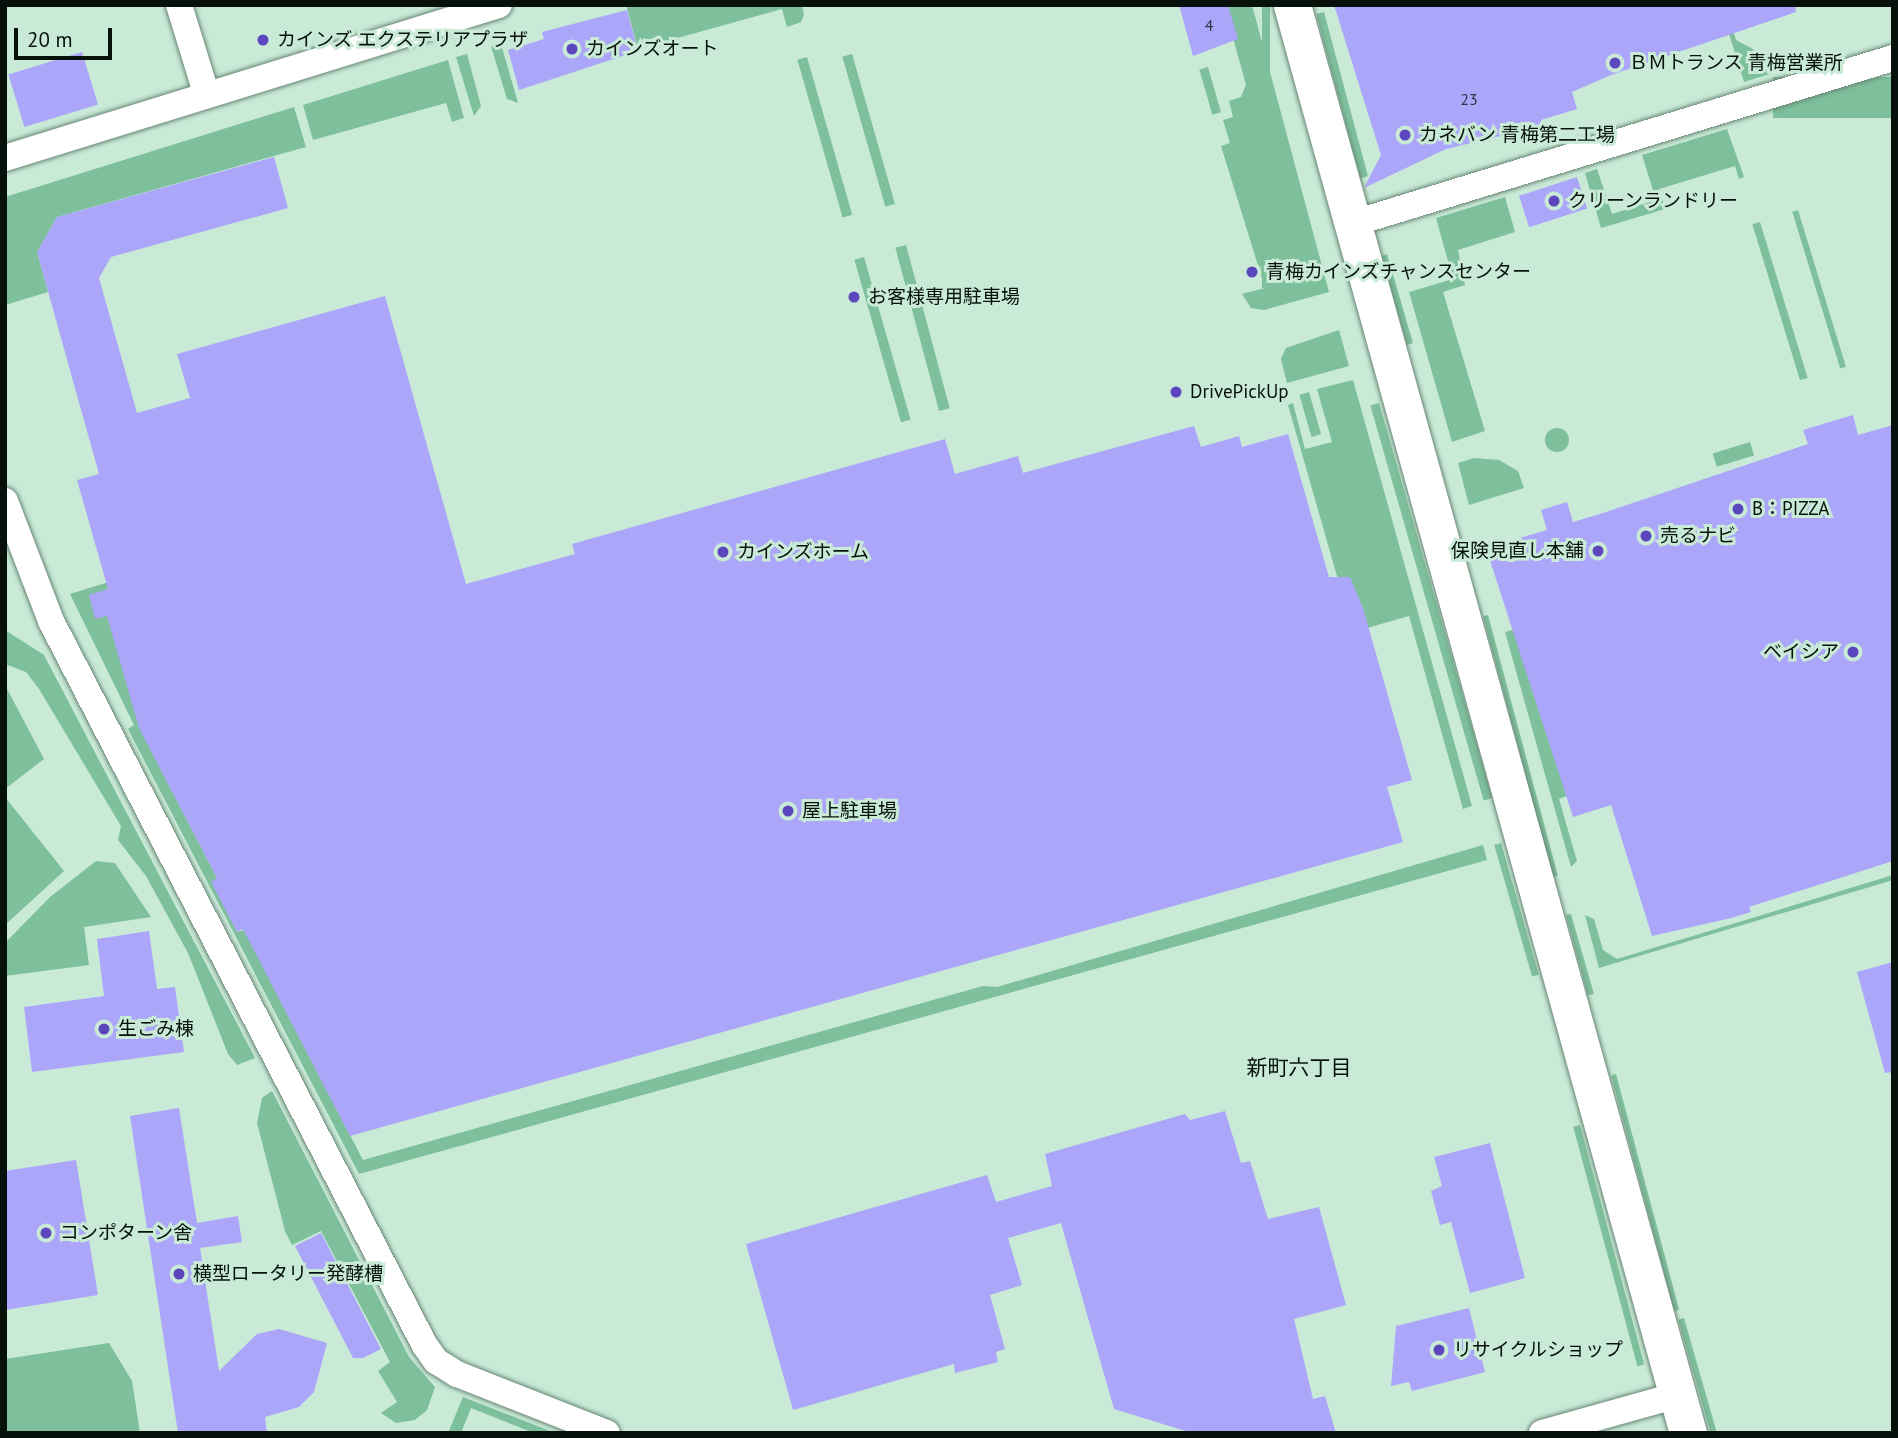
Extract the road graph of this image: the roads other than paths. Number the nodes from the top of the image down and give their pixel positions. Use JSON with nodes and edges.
{"nodes":[{"id":1,"x":179,"y":5,"type":"edge"},
{"id":2,"x":499,"y":5,"type":"edge"},
{"id":3,"x":1292,"y":5,"type":"edge"},
{"id":4,"x":1893,"y":58,"type":"edge"},
{"id":5,"x":206,"y":93,"type":"junction"},
{"id":6,"x":5,"y":158,"type":"edge"},
{"id":7,"x":1351,"y":224,"type":"junction"},
{"id":8,"x":5,"y":501,"type":"edge"},
{"id":9,"x":1678,"y":1395,"type":"junction"},
{"id":10,"x":607,"y":1433,"type":"edge"},
{"id":11,"x":1542,"y":1433,"type":"edge"},
{"id":12,"x":1688,"y":1433,"type":"edge"}],
"edges":[{"from":1,"to":5,"type":"street"},
{"from":2,"to":5,"type":"street"},
{"from":3,"to":7,"type":"street"},
{"from":4,"to":7,"type":"street"},
{"from":5,"to":6,"type":"street"},
{"from":7,"to":9,"type":"street"},
{"from":8,"to":10,"type":"street"},
{"from":9,"to":11,"type":"street"},
{"from":9,"to":12,"type":"street"}]}
